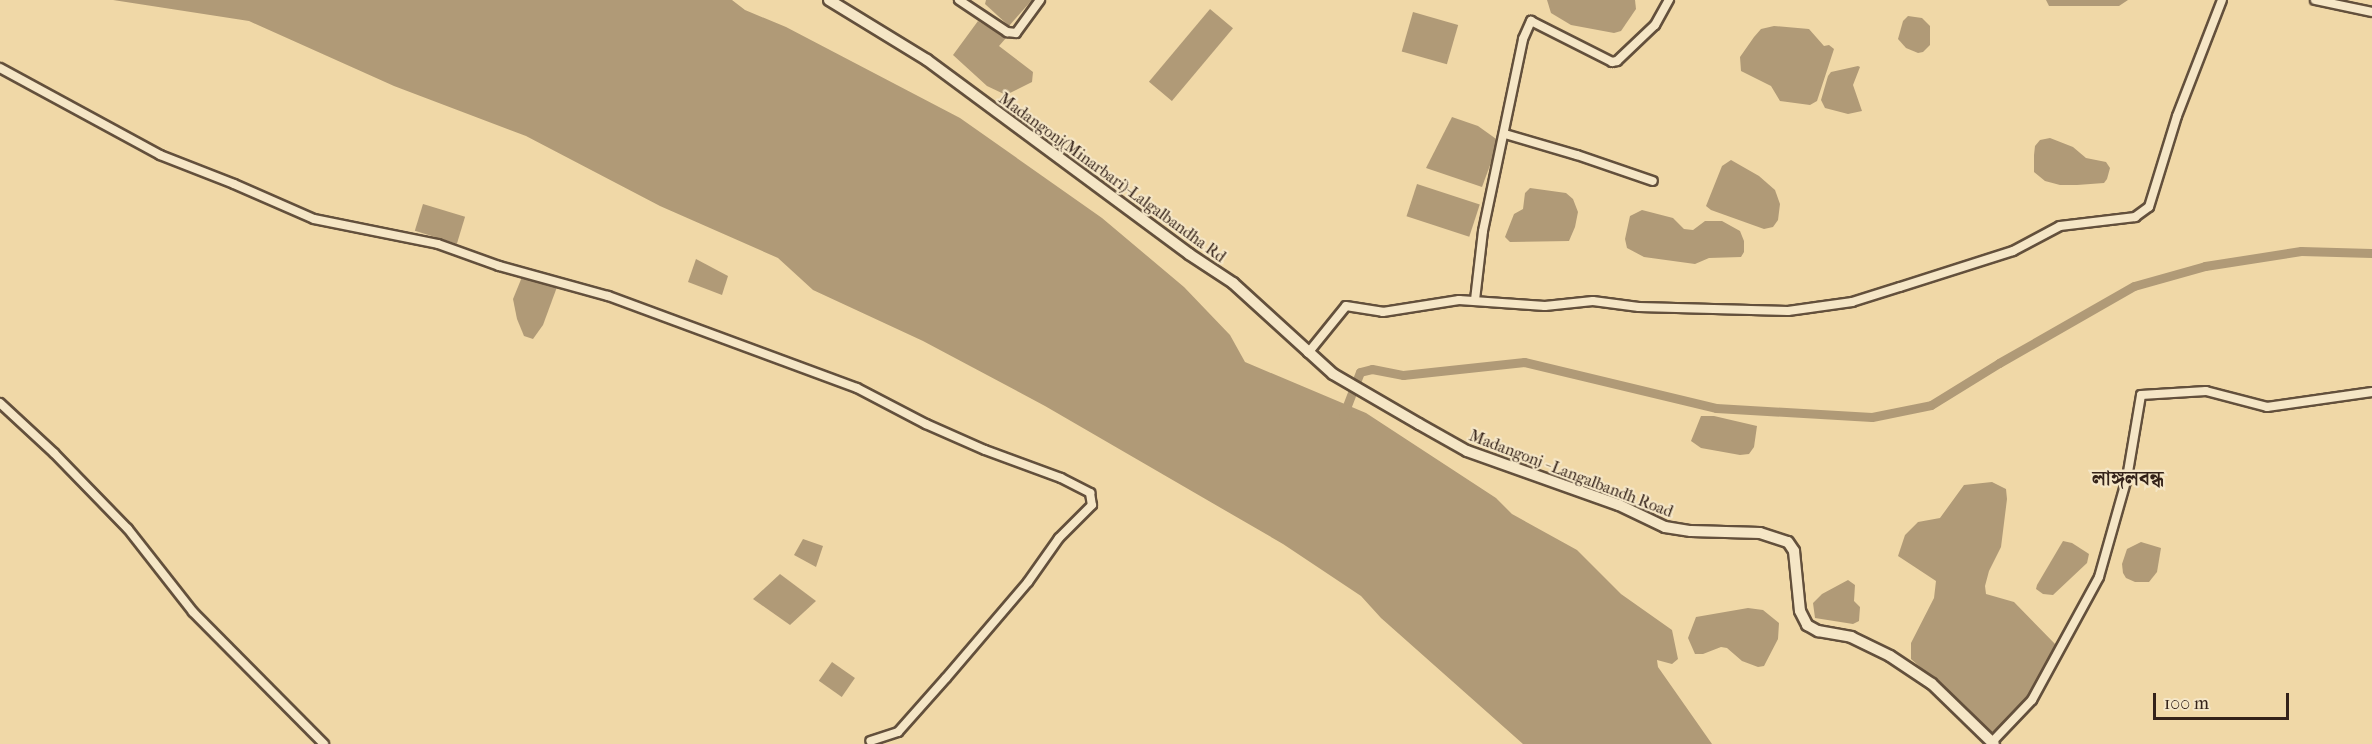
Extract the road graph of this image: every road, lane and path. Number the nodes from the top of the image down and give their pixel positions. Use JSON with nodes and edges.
{"nodes":[{"id":1,"x":829,"y":0,"type":"edge"},
{"id":2,"x":959,"y":0,"type":"edge"},
{"id":3,"x":1040,"y":0,"type":"edge"},
{"id":4,"x":1669,"y":0,"type":"edge"},
{"id":5,"x":2222,"y":0,"type":"edge"},
{"id":6,"x":2315,"y":0,"type":"edge"},
{"id":7,"x":2372,"y":12,"type":"edge"},
{"id":8,"x":0,"y":68,"type":"edge"},
{"id":9,"x":1504,"y":134,"type":"junction"},
{"id":10,"x":1653,"y":181,"type":"dead end"},
{"id":11,"x":1475,"y":300,"type":"junction"},
{"id":12,"x":1308,"y":352,"type":"junction"},
{"id":13,"x":2372,"y":392,"type":"edge"},
{"id":14,"x":1366,"y":394,"type":"joint"},
{"id":15,"x":0,"y":403,"type":"edge"},
{"id":16,"x":870,"y":741,"type":"dead end"},
{"id":17,"x":1993,"y":743,"type":"edge"},
{"id":18,"x":324,"y":744,"type":"edge"}],
"edges":[{"from":1,"to":12,"type":"main road","name":"Madangonj(Minarbari)-Lalgalbandha Rd"},
{"from":2,"to":3,"type":"street"},
{"from":4,"to":9,"type":"street"},
{"from":5,"to":11,"type":"street"},
{"from":6,"to":7,"type":"street"},
{"from":8,"to":16,"type":"street"},
{"from":9,"to":10,"type":"street"},
{"from":9,"to":11,"type":"street"},
{"from":11,"to":12,"type":"street"},
{"from":12,"to":14,"type":"main road","name":"Madangonj(Minarbari)-Lalgalbandha Rd"},
{"from":13,"to":17,"type":"street"},
{"from":14,"to":17,"type":"main road","name":"Madangonj - Langalbandh Road"},
{"from":15,"to":18,"type":"street"}]}
